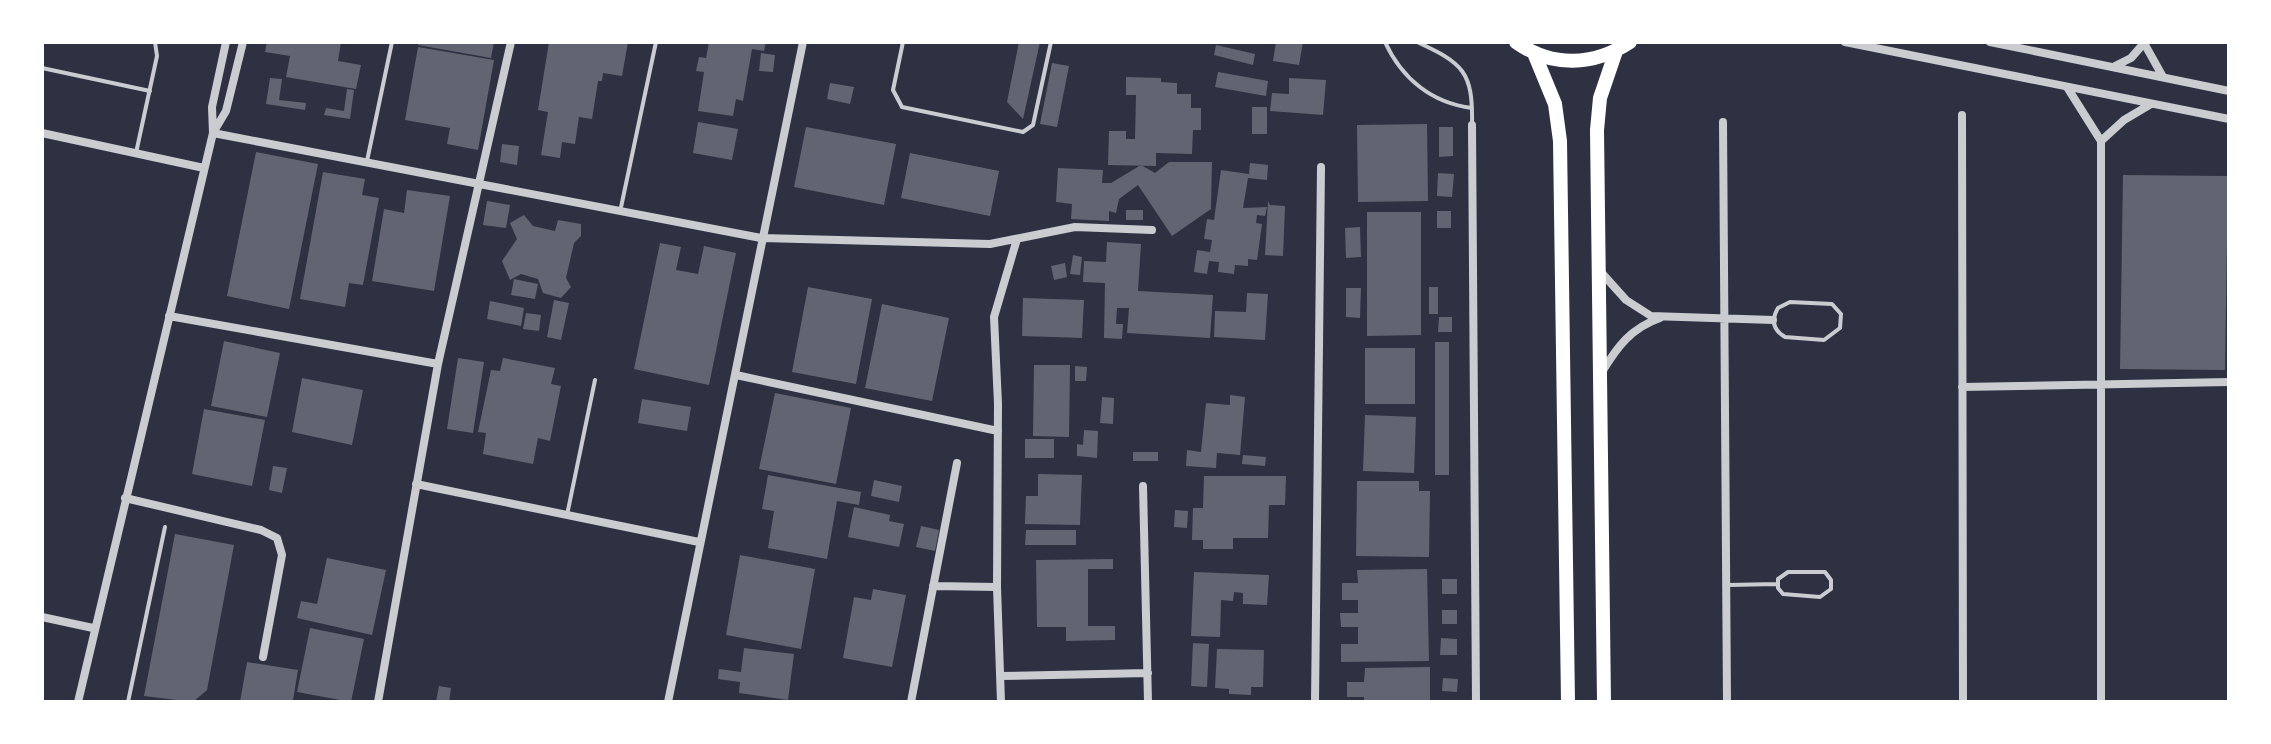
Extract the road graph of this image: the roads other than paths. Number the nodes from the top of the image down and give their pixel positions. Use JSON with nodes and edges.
{"nodes":[{"id":1,"x":155,"y":42,"type":"edge"},
{"id":2,"x":226,"y":42,"type":"edge"},
{"id":3,"x":243,"y":42,"type":"edge"},
{"id":4,"x":392,"y":42,"type":"edge"},
{"id":5,"x":511,"y":42,"type":"edge"},
{"id":6,"x":656,"y":42,"type":"edge"},
{"id":7,"x":803,"y":42,"type":"edge"},
{"id":8,"x":903,"y":42,"type":"edge"},
{"id":9,"x":1051,"y":42,"type":"edge"},
{"id":10,"x":1385,"y":42,"type":"edge"},
{"id":11,"x":1417,"y":42,"type":"edge"},
{"id":12,"x":1516,"y":42,"type":"edge"},
{"id":13,"x":1630,"y":42,"type":"edge"},
{"id":14,"x":1845,"y":42,"type":"edge"},
{"id":15,"x":1990,"y":42,"type":"edge"},
{"id":16,"x":2144,"y":43,"type":"edge"},
{"id":17,"x":1616,"y":51,"type":"junction"},
{"id":18,"x":1534,"y":53,"type":"junction"},
{"id":19,"x":2113,"y":67,"type":"junction"},
{"id":20,"x":42,"y":68,"type":"edge"},
{"id":21,"x":2164,"y":78,"type":"junction"},
{"id":22,"x":2067,"y":87,"type":"junction"},
{"id":23,"x":150,"y":91,"type":"junction"},
{"id":24,"x":2229,"y":91,"type":"edge"},
{"id":25,"x":2151,"y":104,"type":"junction"},
{"id":26,"x":1472,"y":108,"type":"junction"},
{"id":27,"x":1962,"y":115,"type":"dead end"},
{"id":28,"x":2229,"y":119,"type":"edge"},
{"id":29,"x":1723,"y":122,"type":"dead end"},
{"id":30,"x":1472,"y":125,"type":"joint"},
{"id":31,"x":42,"y":133,"type":"edge"},
{"id":32,"x":213,"y":133,"type":"junction"},
{"id":33,"x":2101,"y":141,"type":"junction"},
{"id":34,"x":136,"y":154,"type":"junction"},
{"id":35,"x":367,"y":163,"type":"junction"},
{"id":36,"x":1321,"y":167,"type":"dead end"},
{"id":37,"x":204,"y":168,"type":"junction"},
{"id":38,"x":479,"y":185,"type":"junction"},
{"id":39,"x":620,"y":212,"type":"junction"},
{"id":40,"x":1152,"y":230,"type":"dead end"},
{"id":41,"x":761,"y":238,"type":"junction"},
{"id":42,"x":1017,"y":239,"type":"junction"},
{"id":43,"x":1599,"y":269,"type":"junction"},
{"id":44,"x":169,"y":316,"type":"junction"},
{"id":45,"x":1661,"y":318,"type":"junction"},
{"id":46,"x":1724,"y":319,"type":"junction"},
{"id":47,"x":1773,"y":320,"type":"junction"},
{"id":48,"x":438,"y":364,"type":"junction"},
{"id":49,"x":736,"y":375,"type":"junction"},
{"id":50,"x":1600,"y":375,"type":"junction"},
{"id":51,"x":595,"y":380,"type":"dead end"},
{"id":52,"x":2229,"y":382,"type":"edge"},
{"id":53,"x":2101,"y":385,"type":"junction"},
{"id":54,"x":1962,"y":387,"type":"junction"},
{"id":55,"x":998,"y":431,"type":"junction"},
{"id":56,"x":957,"y":463,"type":"dead end"},
{"id":57,"x":416,"y":484,"type":"junction"},
{"id":58,"x":1143,"y":486,"type":"dead end"},
{"id":59,"x":125,"y":498,"type":"junction"},
{"id":60,"x":567,"y":515,"type":"junction"},
{"id":61,"x":165,"y":527,"type":"dead end"},
{"id":62,"x":699,"y":542,"type":"junction"},
{"id":63,"x":1777,"y":584,"type":"junction"},
{"id":64,"x":1726,"y":585,"type":"junction"},
{"id":65,"x":933,"y":586,"type":"junction"},
{"id":66,"x":997,"y":587,"type":"junction"},
{"id":67,"x":42,"y":617,"type":"edge"},
{"id":68,"x":93,"y":628,"type":"junction"},
{"id":69,"x":263,"y":657,"type":"dead end"},
{"id":70,"x":1148,"y":673,"type":"junction"},
{"id":71,"x":1001,"y":676,"type":"junction"},
{"id":72,"x":78,"y":702,"type":"edge"},
{"id":73,"x":128,"y":702,"type":"edge"},
{"id":74,"x":378,"y":702,"type":"edge"},
{"id":75,"x":668,"y":702,"type":"edge"},
{"id":76,"x":911,"y":702,"type":"edge"},
{"id":77,"x":1001,"y":702,"type":"edge"},
{"id":78,"x":1148,"y":702,"type":"edge"},
{"id":79,"x":1315,"y":702,"type":"edge"},
{"id":80,"x":1476,"y":702,"type":"edge"},
{"id":81,"x":1568,"y":702,"type":"edge"},
{"id":82,"x":1604,"y":702,"type":"edge"},
{"id":83,"x":1727,"y":702,"type":"edge"},
{"id":84,"x":1963,"y":702,"type":"edge"},
{"id":85,"x":2101,"y":702,"type":"edge"}],
"edges":[{"from":1,"to":23,"type":"lane"},
{"from":2,"to":32,"type":"street"},
{"from":3,"to":32,"type":"street"},
{"from":4,"to":35,"type":"lane"},
{"from":5,"to":38,"type":"street"},
{"from":6,"to":39,"type":"lane"},
{"from":7,"to":41,"type":"street"},
{"from":8,"to":9,"type":"lane"},
{"from":10,"to":26,"type":"lane"},
{"from":11,"to":26,"type":"lane"},
{"from":12,"to":18,"type":"main road"},
{"from":13,"to":17,"type":"main road"},
{"from":14,"to":22,"type":"street"},
{"from":15,"to":19,"type":"street"},
{"from":16,"to":19,"type":"street"},
{"from":16,"to":21,"type":"street"},
{"from":17,"to":18,"type":"main road"},
{"from":17,"to":43,"type":"main road"},
{"from":18,"to":81,"type":"main road"},
{"from":19,"to":21,"type":"street"},
{"from":20,"to":23,"type":"lane"},
{"from":21,"to":24,"type":"street"},
{"from":22,"to":25,"type":"street"},
{"from":22,"to":33,"type":"street"},
{"from":23,"to":34,"type":"lane"},
{"from":25,"to":28,"type":"street"},
{"from":25,"to":33,"type":"street"},
{"from":26,"to":30,"type":"lane"},
{"from":27,"to":54,"type":"street"},
{"from":29,"to":46,"type":"street"},
{"from":30,"to":80,"type":"street"},
{"from":31,"to":34,"type":"street"},
{"from":32,"to":35,"type":"street"},
{"from":32,"to":37,"type":"street"},
{"from":33,"to":53,"type":"street"},
{"from":34,"to":37,"type":"street"},
{"from":35,"to":38,"type":"street"},
{"from":36,"to":79,"type":"street"},
{"from":37,"to":44,"type":"street"},
{"from":38,"to":39,"type":"street"},
{"from":38,"to":48,"type":"street"},
{"from":39,"to":41,"type":"street"},
{"from":40,"to":42,"type":"street"},
{"from":41,"to":42,"type":"street"},
{"from":41,"to":49,"type":"street"},
{"from":42,"to":55,"type":"street"},
{"from":43,"to":45,"type":"street"},
{"from":43,"to":50,"type":"main road"},
{"from":44,"to":48,"type":"street"},
{"from":44,"to":59,"type":"street"},
{"from":45,"to":46,"type":"street"},
{"from":45,"to":50,"type":"street"},
{"from":46,"to":47,"type":"street"},
{"from":46,"to":64,"type":"street"},
{"from":47,"to":47,"type":"lane"},
{"from":48,"to":57,"type":"street"},
{"from":49,"to":55,"type":"street"},
{"from":49,"to":62,"type":"street"},
{"from":50,"to":82,"type":"main road"},
{"from":51,"to":60,"type":"lane"},
{"from":52,"to":53,"type":"street"},
{"from":53,"to":54,"type":"street"},
{"from":53,"to":85,"type":"street"},
{"from":54,"to":84,"type":"street"},
{"from":55,"to":66,"type":"street"},
{"from":56,"to":65,"type":"street"},
{"from":57,"to":60,"type":"street"},
{"from":57,"to":74,"type":"street"},
{"from":58,"to":70,"type":"street"},
{"from":59,"to":68,"type":"street"},
{"from":59,"to":69,"type":"street"},
{"from":60,"to":62,"type":"street"},
{"from":61,"to":73,"type":"lane"},
{"from":62,"to":75,"type":"street"},
{"from":63,"to":63,"type":"lane"},
{"from":63,"to":64,"type":"lane"},
{"from":64,"to":83,"type":"street"},
{"from":65,"to":66,"type":"street"},
{"from":65,"to":76,"type":"street"},
{"from":66,"to":71,"type":"street"},
{"from":67,"to":68,"type":"street"},
{"from":68,"to":72,"type":"street"},
{"from":70,"to":71,"type":"street"},
{"from":70,"to":78,"type":"street"},
{"from":71,"to":77,"type":"street"}]}
